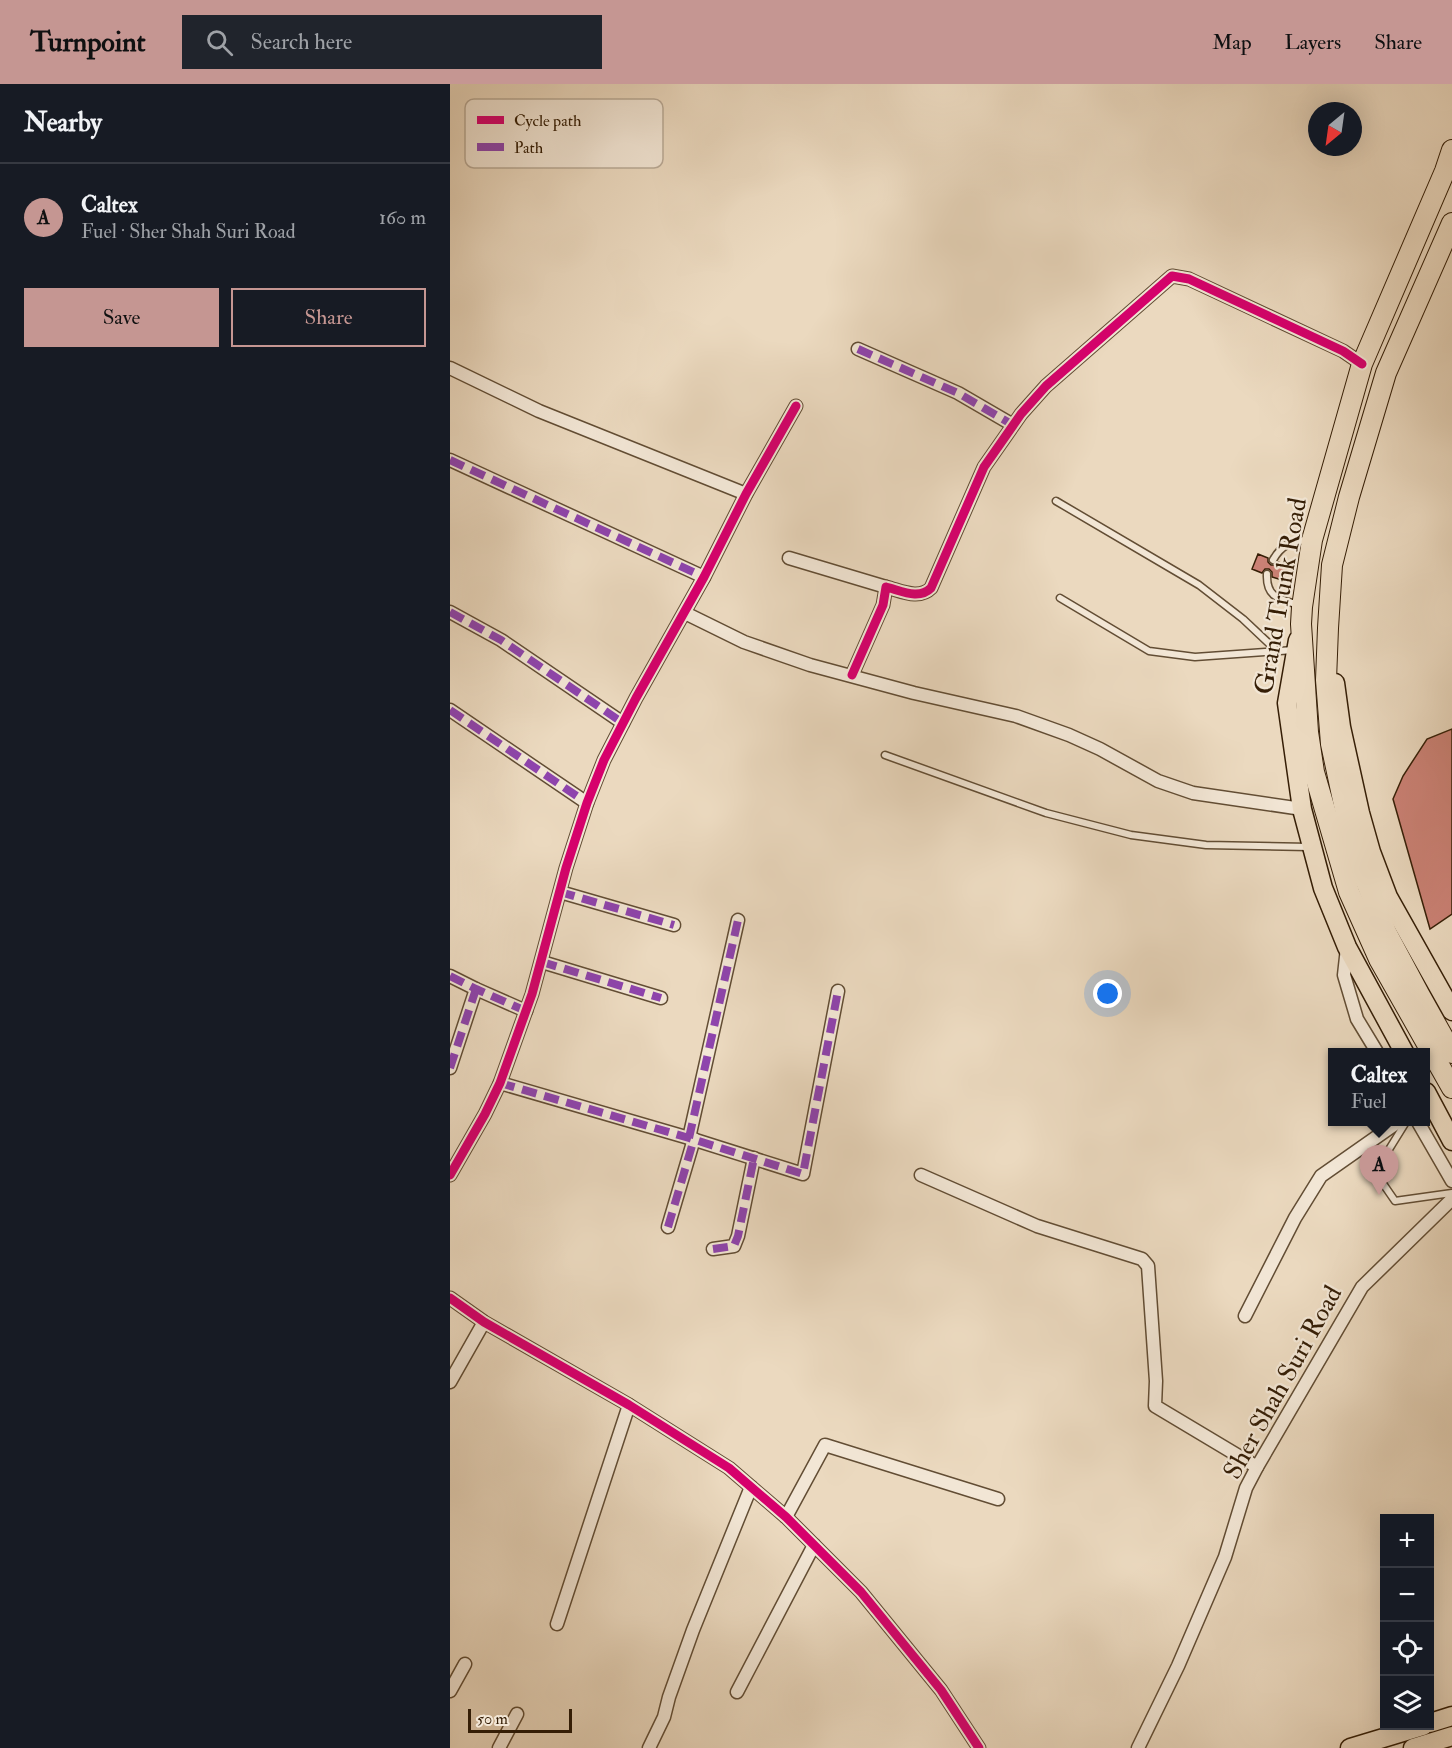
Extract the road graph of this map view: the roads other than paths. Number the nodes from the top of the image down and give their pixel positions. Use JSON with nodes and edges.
{"nodes":[{"id":1,"x":1452,"y":150,"type":"edge"},
{"id":2,"x":1452,"y":223,"type":"edge"},
{"id":3,"x":858,"y":349,"type":"dead end"},
{"id":4,"x":1362,"y":364,"type":"junction"},
{"id":5,"x":450,"y":368,"type":"edge"},
{"id":6,"x":1386,"y":373,"type":"junction"},
{"id":7,"x":796,"y":406,"type":"dead end"},
{"id":8,"x":1013,"y":425,"type":"junction"},
{"id":9,"x":450,"y":460,"type":"edge"},
{"id":10,"x":746,"y":494,"type":"junction"},
{"id":11,"x":1056,"y":501,"type":"dead end"},
{"id":12,"x":1312,"y":540,"type":"junction"},
{"id":13,"x":789,"y":558,"type":"dead end"},
{"id":14,"x":1273,"y":560,"type":"dead end"},
{"id":15,"x":1267,"y":574,"type":"dead end"},
{"id":16,"x":704,"y":577,"type":"junction"},
{"id":17,"x":886,"y":587,"type":"junction"},
{"id":18,"x":1059,"y":598,"type":"dead end"},
{"id":19,"x":450,"y":612,"type":"edge"},
{"id":20,"x":685,"y":613,"type":"junction"},
{"id":21,"x":1302,"y":615,"type":"junction"},
{"id":22,"x":1328,"y":628,"type":"junction"},
{"id":23,"x":1296,"y":650,"type":"junction"},
{"id":24,"x":1277,"y":651,"type":"junction"},
{"id":25,"x":852,"y":675,"type":"junction"},
{"id":26,"x":450,"y":710,"type":"edge"},
{"id":27,"x":622,"y":723,"type":"junction"},
{"id":28,"x":885,"y":755,"type":"dead end"},
{"id":29,"x":587,"y":803,"type":"junction"},
{"id":30,"x":1302,"y":809,"type":"junction"},
{"id":31,"x":1312,"y":848,"type":"junction"},
{"id":32,"x":560,"y":892,"type":"junction"},
{"id":33,"x":738,"y":920,"type":"dead end"},
{"id":34,"x":674,"y":925,"type":"dead end"},
{"id":35,"x":1347,"y":947,"type":"junction"},
{"id":36,"x":542,"y":962,"type":"junction"},
{"id":37,"x":450,"y":976,"type":"edge"},
{"id":38,"x":476,"y":989,"type":"junction"},
{"id":39,"x":838,"y":991,"type":"dead end"},
{"id":40,"x":661,"y":998,"type":"dead end"},
{"id":41,"x":526,"y":1011,"type":"junction"},
{"id":42,"x":1452,"y":1011,"type":"edge"},
{"id":43,"x":1374,"y":1048,"type":"edge"},
{"id":44,"x":1401,"y":1048,"type":"edge"},
{"id":45,"x":1430,"y":1048,"type":"edge"},
{"id":46,"x":1430,"y":1049,"type":"edge"},
{"id":47,"x":1452,"y":1053,"type":"edge"},
{"id":48,"x":450,"y":1068,"type":"edge"},
{"id":49,"x":500,"y":1083,"type":"junction"},
{"id":50,"x":1452,"y":1088,"type":"edge"},
{"id":51,"x":1430,"y":1101,"type":"edge"},
{"id":52,"x":1392,"y":1126,"type":"edge"},
{"id":53,"x":1404,"y":1126,"type":"edge"},
{"id":54,"x":1420,"y":1126,"type":"edge"},
{"id":55,"x":692,"y":1139,"type":"junction"},
{"id":56,"x":1452,"y":1141,"type":"edge"},
{"id":57,"x":754,"y":1158,"type":"junction"},
{"id":58,"x":450,"y":1175,"type":"edge"},
{"id":59,"x":921,"y":1175,"type":"dead end"},
{"id":60,"x":1452,"y":1181,"type":"edge"},
{"id":61,"x":1452,"y":1193,"type":"edge"},
{"id":62,"x":1452,"y":1199,"type":"edge"},
{"id":63,"x":668,"y":1227,"type":"dead end"},
{"id":64,"x":713,"y":1249,"type":"dead end"},
{"id":65,"x":451,"y":1300,"type":"edge"},
{"id":66,"x":1245,"y":1316,"type":"dead end"},
{"id":67,"x":484,"y":1322,"type":"junction"},
{"id":68,"x":450,"y":1382,"type":"edge"},
{"id":69,"x":628,"y":1405,"type":"junction"},
{"id":70,"x":1257,"y":1467,"type":"junction"},
{"id":71,"x":751,"y":1487,"type":"junction"},
{"id":72,"x":998,"y":1499,"type":"dead end"},
{"id":73,"x":786,"y":1517,"type":"junction"},
{"id":74,"x":814,"y":1545,"type":"junction"},
{"id":75,"x":557,"y":1624,"type":"dead end"},
{"id":76,"x":465,"y":1664,"type":"dead end"},
{"id":77,"x":450,"y":1690,"type":"edge"},
{"id":78,"x":737,"y":1692,"type":"dead end"},
{"id":79,"x":517,"y":1714,"type":"dead end"},
{"id":80,"x":1452,"y":1716,"type":"edge"},
{"id":81,"x":1434,"y":1723,"type":"edge"},
{"id":82,"x":1407,"y":1730,"type":"edge"},
{"id":83,"x":1452,"y":1736,"type":"edge"},
{"id":84,"x":499,"y":1748,"type":"edge"},
{"id":85,"x":649,"y":1748,"type":"edge"},
{"id":86,"x":979,"y":1748,"type":"edge"},
{"id":87,"x":1138,"y":1748,"type":"edge"},
{"id":88,"x":1350,"y":1748,"type":"edge"},
{"id":89,"x":1413,"y":1748,"type":"edge"}],
"edges":[{"from":1,"to":4,"type":"highway","name":"Grand Trunk Road"},
{"from":2,"to":6,"type":"highway","name":"Grand Trunk Road"},
{"from":3,"to":8,"type":"street"},
{"from":4,"to":6,"type":"highway"},
{"from":4,"to":8,"type":"street"},
{"from":4,"to":12,"type":"highway","name":"Grand Trunk Road"},
{"from":5,"to":10,"type":"street"},
{"from":6,"to":22,"type":"highway","name":"Grand Trunk Road"},
{"from":7,"to":10,"type":"street"},
{"from":8,"to":17,"type":"street"},
{"from":9,"to":16,"type":"street"},
{"from":10,"to":16,"type":"street"},
{"from":11,"to":24,"type":"lane"},
{"from":12,"to":14,"type":"lane"},
{"from":12,"to":21,"type":"highway","name":"Grand Trunk Road"},
{"from":13,"to":17,"type":"street"},
{"from":15,"to":21,"type":"lane"},
{"from":16,"to":20,"type":"street"},
{"from":17,"to":25,"type":"street"},
{"from":18,"to":24,"type":"lane"},
{"from":19,"to":27,"type":"street"},
{"from":20,"to":25,"type":"street"},
{"from":20,"to":27,"type":"street"},
{"from":21,"to":23,"type":"main road","name":"Grand Trunk Road"},
{"from":21,"to":45,"type":"highway"},
{"from":22,"to":42,"type":"main road","name":"Grand Trunk Road"},
{"from":22,"to":47,"type":"highway"},
{"from":23,"to":24,"type":"lane"},
{"from":23,"to":30,"type":"main road","name":"Grand Trunk Road"},
{"from":25,"to":30,"type":"street"},
{"from":26,"to":29,"type":"street"},
{"from":27,"to":29,"type":"street"},
{"from":28,"to":31,"type":"lane"},
{"from":29,"to":32,"type":"street"},
{"from":30,"to":31,"type":"main road","name":"Grand Trunk Road"},
{"from":31,"to":35,"type":"main road","name":"Grand Trunk Road"},
{"from":32,"to":34,"type":"street"},
{"from":32,"to":36,"type":"street"},
{"from":33,"to":55,"type":"street"},
{"from":35,"to":43,"type":"street"},
{"from":35,"to":44,"type":"main road","name":"Grand Trunk Road"},
{"from":36,"to":40,"type":"street"},
{"from":36,"to":41,"type":"street"},
{"from":37,"to":38,"type":"street"},
{"from":38,"to":41,"type":"street"},
{"from":38,"to":48,"type":"street"},
{"from":39,"to":57,"type":"street"},
{"from":41,"to":49,"type":"street"},
{"from":46,"to":50,"type":"highway"},
{"from":49,"to":55,"type":"street"},
{"from":49,"to":58,"type":"street"},
{"from":51,"to":56,"type":"main road"},
{"from":52,"to":66,"type":"street"},
{"from":53,"to":61,"type":"lane"},
{"from":54,"to":60,"type":"street"},
{"from":55,"to":57,"type":"street"},
{"from":55,"to":63,"type":"street"},
{"from":57,"to":64,"type":"street"},
{"from":59,"to":70,"type":"street"},
{"from":62,"to":70,"type":"street","name":"Sher Shah Suri Road"},
{"from":65,"to":67,"type":"street"},
{"from":67,"to":68,"type":"street"},
{"from":67,"to":69,"type":"street"},
{"from":69,"to":71,"type":"street"},
{"from":69,"to":75,"type":"street"},
{"from":70,"to":87,"type":"street","name":"Sher Shah Suri Road"},
{"from":71,"to":73,"type":"street"},
{"from":71,"to":85,"type":"street"},
{"from":72,"to":73,"type":"street"},
{"from":73,"to":74,"type":"street"},
{"from":74,"to":78,"type":"street"},
{"from":74,"to":86,"type":"street"},
{"from":76,"to":77,"type":"street"},
{"from":79,"to":84,"type":"street"},
{"from":80,"to":81,"type":"main road"},
{"from":82,"to":88,"type":"main road"},
{"from":83,"to":89,"type":"main road"}]}
